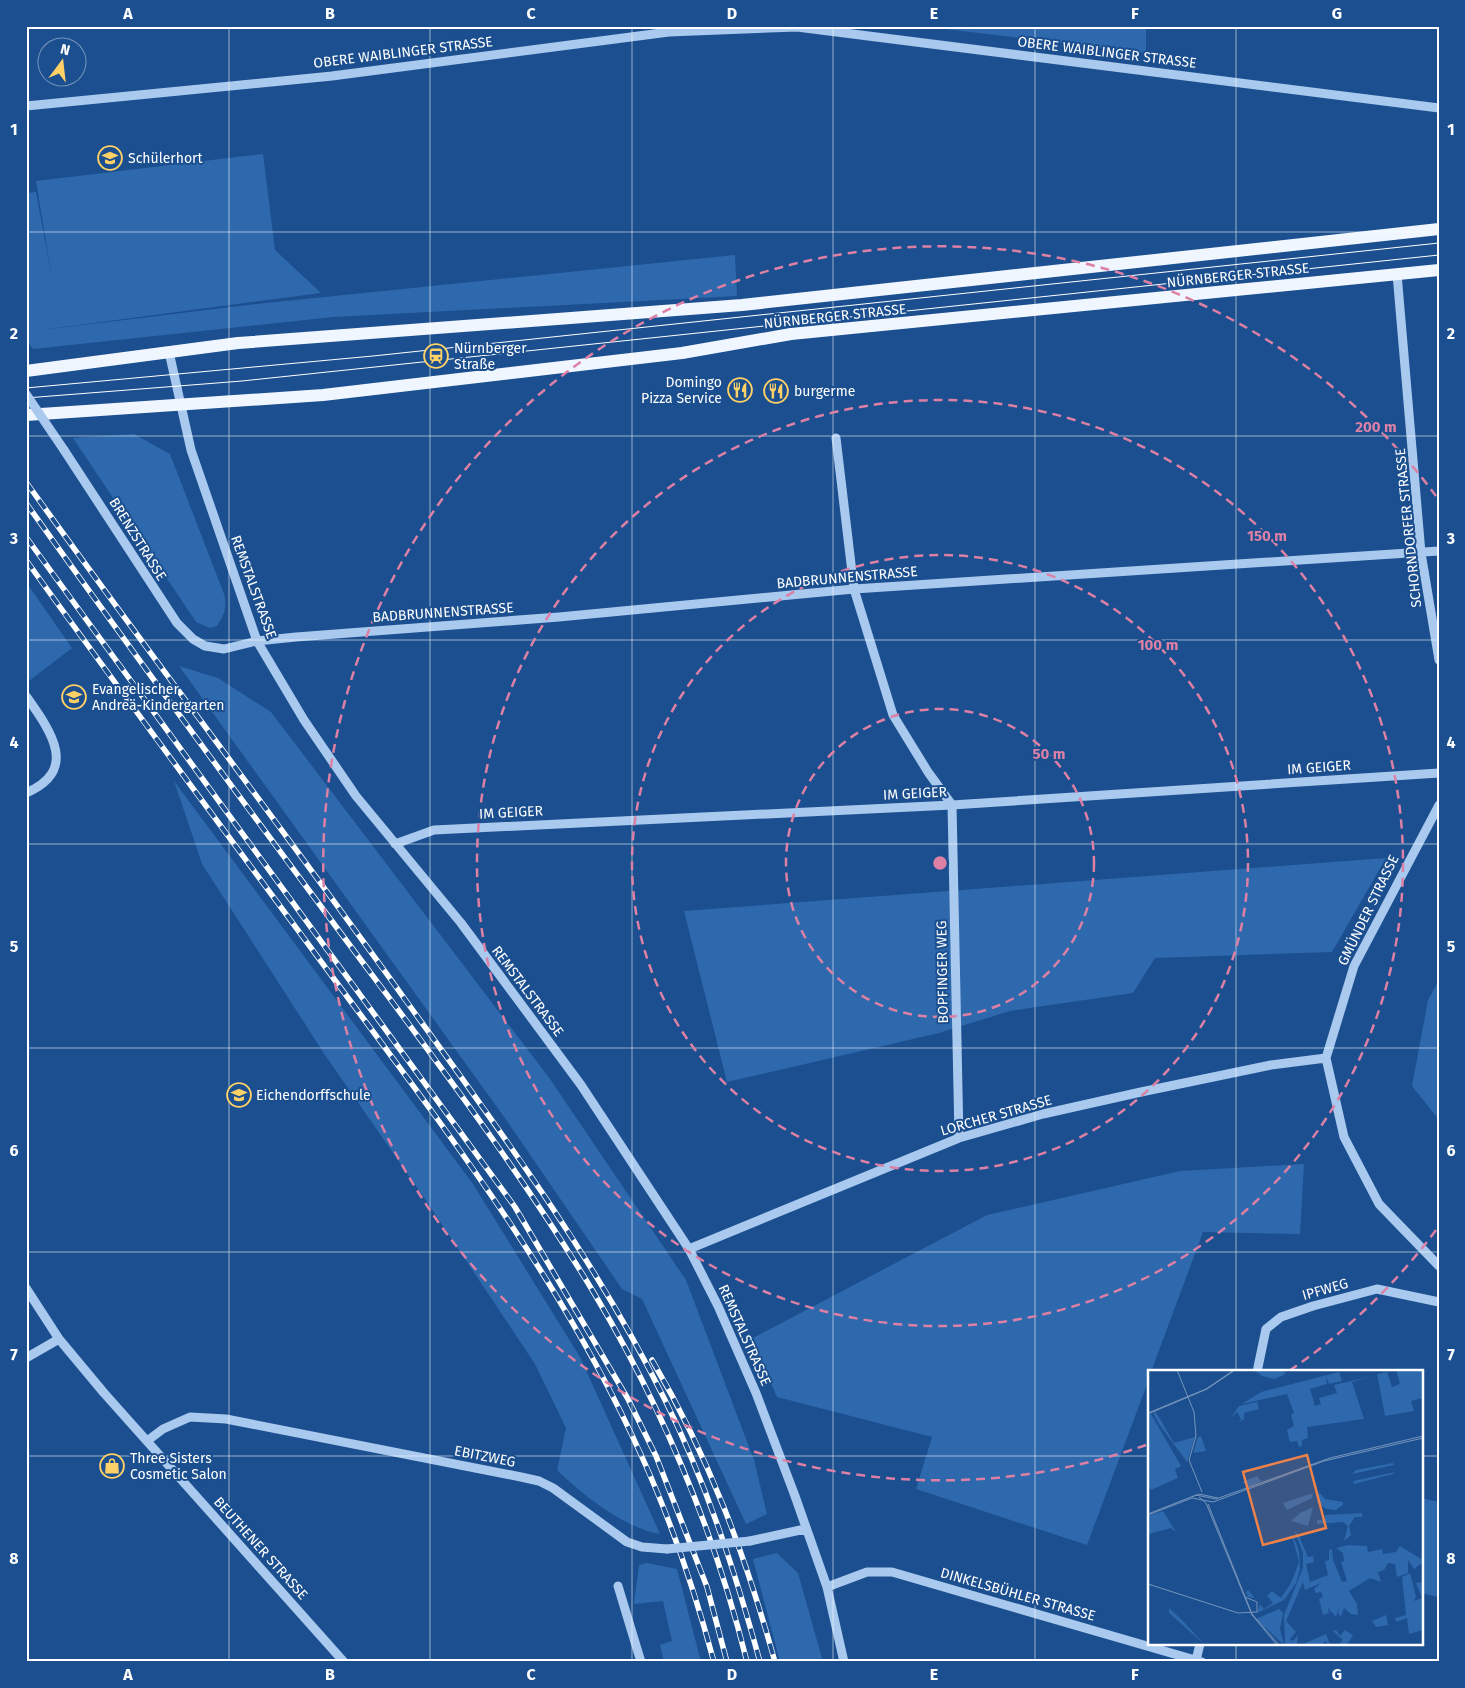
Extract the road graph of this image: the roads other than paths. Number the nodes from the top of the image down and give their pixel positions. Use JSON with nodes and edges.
{"nodes":[{"id":1,"x":797,"y":27,"type":"edge"},
{"id":2,"x":668,"y":29,"type":"edge"},
{"id":3,"x":26,"y":106,"type":"edge"},
{"id":4,"x":1439,"y":108,"type":"edge"},
{"id":5,"x":1439,"y":229,"type":"edge"},
{"id":6,"x":1439,"y":270,"type":"edge"},
{"id":7,"x":1396,"y":274,"type":"junction"},
{"id":8,"x":169,"y":352,"type":"junction"},
{"id":9,"x":26,"y":371,"type":"edge"},
{"id":10,"x":26,"y":394,"type":"edge"},
{"id":11,"x":180,"y":404,"type":"junction"},
{"id":12,"x":26,"y":415,"type":"edge"},
{"id":13,"x":836,"y":438,"type":"dead end"},
{"id":14,"x":1439,"y":551,"type":"edge"},
{"id":15,"x":1421,"y":553,"type":"junction"},
{"id":16,"x":854,"y":589,"type":"junction"},
{"id":17,"x":257,"y":641,"type":"junction"},
{"id":18,"x":1439,"y":660,"type":"edge"},
{"id":19,"x":26,"y":696,"type":"edge"},
{"id":20,"x":1439,"y":773,"type":"edge"},
{"id":21,"x":26,"y":793,"type":"edge"},
{"id":22,"x":952,"y":805,"type":"junction"},
{"id":23,"x":1439,"y":805,"type":"edge"},
{"id":24,"x":395,"y":844,"type":"junction"},
{"id":25,"x":1326,"y":1058,"type":"junction"},
{"id":26,"x":959,"y":1138,"type":"junction"},
{"id":27,"x":689,"y":1249,"type":"junction"},
{"id":28,"x":1439,"y":1266,"type":"edge"},
{"id":29,"x":26,"y":1288,"type":"edge"},
{"id":30,"x":1439,"y":1302,"type":"edge"},
{"id":31,"x":59,"y":1339,"type":"junction"},
{"id":32,"x":26,"y":1358,"type":"edge"},
{"id":33,"x":1257,"y":1370,"type":"edge"},
{"id":34,"x":147,"y":1441,"type":"junction"},
{"id":35,"x":805,"y":1529,"type":"junction"},
{"id":36,"x":618,"y":1586,"type":"dead end"},
{"id":37,"x":827,"y":1587,"type":"junction"},
{"id":38,"x":1200,"y":1646,"type":"edge"},
{"id":39,"x":1199,"y":1661,"type":"edge"},
{"id":40,"x":344,"y":1662,"type":"edge"},
{"id":41,"x":641,"y":1662,"type":"edge"},
{"id":42,"x":844,"y":1662,"type":"edge"}],
"edges":[{"from":1,"to":2,"type":"street","name":"OBERE WAIBLINGER STRASSE"},
{"from":1,"to":4,"type":"street","name":"OBERE WAIBLINGER STRASSE"},
{"from":2,"to":3,"type":"street","name":"OBERE WAIBLINGER STRASSE"},
{"from":5,"to":8,"type":"main road","name":"NÜRNBERGER STRASSE"},
{"from":6,"to":7,"type":"main road","name":"NÜRNBERGER STRASSE"},
{"from":7,"to":11,"type":"main road","name":"NÜRNBERGER STRASSE"},
{"from":7,"to":15,"type":"street","name":"SCHORNDORFER STRASSE"},
{"from":8,"to":9,"type":"main road","name":"NÜRNBERGER STRASSE"},
{"from":8,"to":11,"type":"street","name":"REMSTALSTRASSE"},
{"from":10,"to":17,"type":"street","name":"BRENZSTRASSE","bridge":true},
{"from":11,"to":12,"type":"main road","name":"NÜRNBERGER STRASSE"},
{"from":11,"to":17,"type":"street","name":"REMSTALSTRASSE"},
{"from":13,"to":16,"type":"street"},
{"from":14,"to":15,"type":"street","name":"BADBRUNNENSTRASSE"},
{"from":15,"to":16,"type":"street","name":"BADBRUNNENSTRASSE"},
{"from":15,"to":18,"type":"street","name":"SCHORNDORFER STRASSE"},
{"from":16,"to":17,"type":"street","name":"BADBRUNNENSTRASSE"},
{"from":16,"to":22,"type":"street"},
{"from":17,"to":24,"type":"street","name":"REMSTALSTRASSE"},
{"from":19,"to":21,"type":"street"},
{"from":20,"to":22,"type":"street","name":"IM GEIGER"},
{"from":22,"to":24,"type":"street","name":"IM GEIGER"},
{"from":22,"to":26,"type":"street","name":"BOPFINGER WEG"},
{"from":23,"to":25,"type":"street","name":"GMÜNDER STRASSE"},
{"from":24,"to":27,"type":"street","name":"REMSTALSTRASSE"},
{"from":25,"to":26,"type":"street","name":"LORCHER STRASSE"},
{"from":25,"to":28,"type":"street","name":"GMÜNDER STRASSE"},
{"from":26,"to":27,"type":"street","name":"LORCHER STRASSE"},
{"from":27,"to":35,"type":"street","name":"REMSTALSTRASSE"},
{"from":29,"to":31,"type":"street","name":"BEUTHENER STRASSE"},
{"from":30,"to":33,"type":"street","name":"IPFWEG"},
{"from":31,"to":32,"type":"street"},
{"from":31,"to":34,"type":"street","name":"BEUTHENER STRASSE"},
{"from":34,"to":35,"type":"street","name":"EBITZWEG","bridge":true},
{"from":34,"to":40,"type":"street","name":"BEUTHENER STRASSE"},
{"from":35,"to":37,"type":"street","name":"REMSTALSTRASSE"},
{"from":36,"to":41,"type":"street"},
{"from":37,"to":39,"type":"street","name":"DINKELSBÜHLER STRASSE"},
{"from":37,"to":42,"type":"street","name":"REMSTALSTRASSE"},
{"from":38,"to":39,"type":"street"}]}
